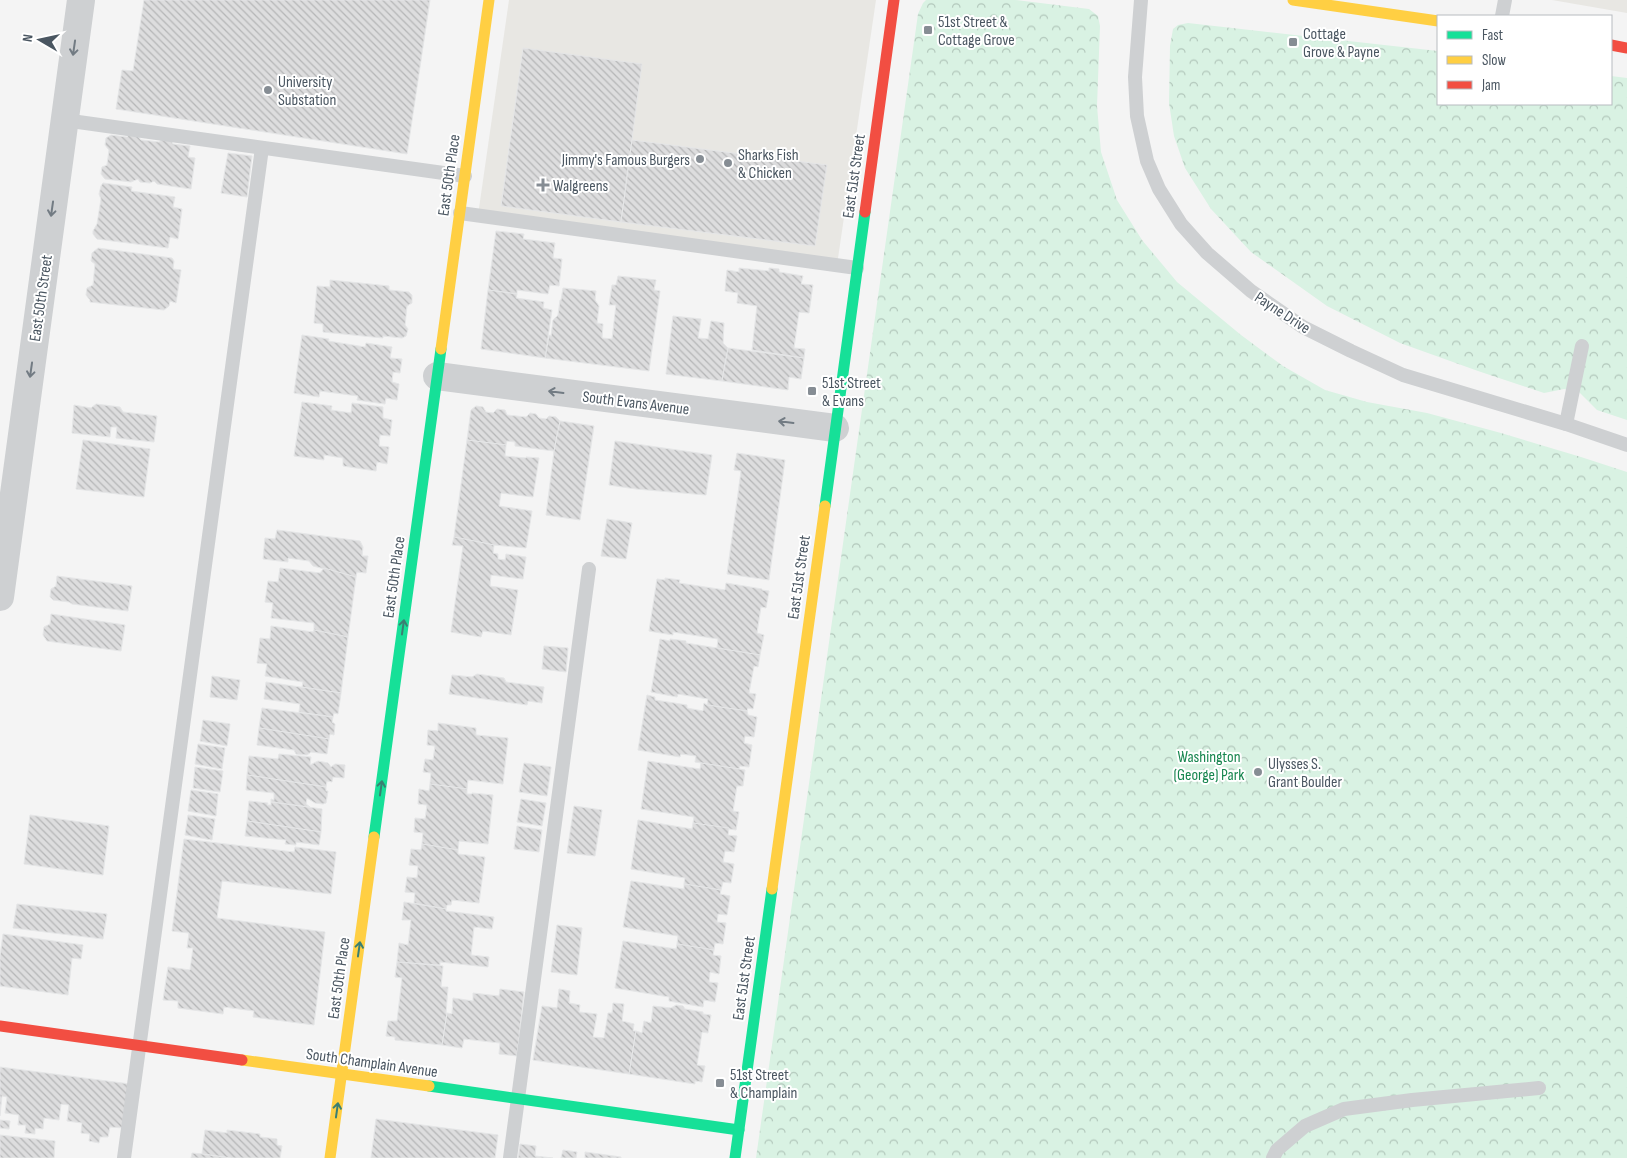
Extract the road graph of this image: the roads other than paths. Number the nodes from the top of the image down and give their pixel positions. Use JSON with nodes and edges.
{"nodes":[{"id":1,"x":81,"y":0,"type":"edge"},
{"id":2,"x":489,"y":0,"type":"edge"},
{"id":3,"x":894,"y":0,"type":"edge"},
{"id":4,"x":1141,"y":0,"type":"edge"},
{"id":5,"x":1292,"y":0,"type":"edge"},
{"id":6,"x":1505,"y":0,"type":"edge"},
{"id":7,"x":1502,"y":15,"type":"edge"},
{"id":8,"x":1437,"y":21,"type":"edge"},
{"id":9,"x":1612,"y":45,"type":"edge"},
{"id":10,"x":1627,"y":48,"type":"edge"},
{"id":11,"x":64,"y":120,"type":"junction"},
{"id":12,"x":262,"y":148,"type":"junction"},
{"id":13,"x":465,"y":176,"type":"junction"},
{"id":14,"x":460,"y":213,"type":"junction"},
{"id":15,"x":857,"y":268,"type":"junction"},
{"id":16,"x":1582,"y":346,"type":"dead end"},
{"id":17,"x":437,"y":376,"type":"junction"},
{"id":18,"x":1566,"y":424,"type":"junction"},
{"id":19,"x":835,"y":428,"type":"junction"},
{"id":20,"x":1627,"y":445,"type":"edge"},
{"id":21,"x":589,"y":570,"type":"dead end"},
{"id":22,"x":0,"y":596,"type":"edge"},
{"id":23,"x":0,"y":1026,"type":"edge"},
{"id":24,"x":139,"y":1046,"type":"junction"},
{"id":25,"x":342,"y":1074,"type":"junction"},
{"id":26,"x":1539,"y":1088,"type":"dead end"},
{"id":27,"x":518,"y":1099,"type":"junction"},
{"id":28,"x":739,"y":1130,"type":"junction"},
{"id":29,"x":124,"y":1158,"type":"edge"},
{"id":30,"x":330,"y":1158,"type":"edge"},
{"id":31,"x":510,"y":1158,"type":"edge"},
{"id":32,"x":735,"y":1158,"type":"edge"},
{"id":33,"x":1273,"y":1158,"type":"edge"}],
"edges":[{"from":1,"to":11,"type":"street","name":"East 50th Street","one_way":true},
{"from":2,"to":13,"type":"street","name":"East 50th Place"},
{"from":3,"to":15,"type":"street","name":"East 51st Street"},
{"from":4,"to":18,"type":"lane","name":"Payne Drive"},
{"from":5,"to":8,"type":"street"},
{"from":6,"to":7,"type":"lane"},
{"from":9,"to":10,"type":"street"},
{"from":11,"to":12,"type":"lane"},
{"from":11,"to":22,"type":"street","name":"East 50th Street","one_way":true},
{"from":12,"to":13,"type":"lane"},
{"from":12,"to":24,"type":"lane"},
{"from":13,"to":14,"type":"street","name":"East 50th Place"},
{"from":14,"to":15,"type":"lane"},
{"from":14,"to":17,"type":"street","name":"East 50th Place"},
{"from":15,"to":19,"type":"street","name":"East 51st Street"},
{"from":16,"to":18,"type":"lane"},
{"from":19,"to":17,"type":"street","name":"South Evans Avenue","one_way":true},
{"from":25,"to":17,"type":"street","name":"East 50th Place","one_way":true},
{"from":18,"to":20,"type":"lane","name":"Payne Drive"},
{"from":19,"to":28,"type":"street","name":"East 51st Street"},
{"from":21,"to":27,"type":"lane"},
{"from":23,"to":24,"type":"street","name":"South Champlain Avenue"},
{"from":24,"to":25,"type":"street","name":"South Champlain Avenue"},
{"from":24,"to":29,"type":"lane"},
{"from":25,"to":27,"type":"street","name":"South Champlain Avenue"},
{"from":30,"to":25,"type":"street","name":"East 50th Place","one_way":true},
{"from":26,"to":33,"type":"lane"},
{"from":27,"to":28,"type":"street","name":"South Champlain Avenue"},
{"from":27,"to":31,"type":"lane"},
{"from":28,"to":32,"type":"street","name":"East 51st Street"}]}
